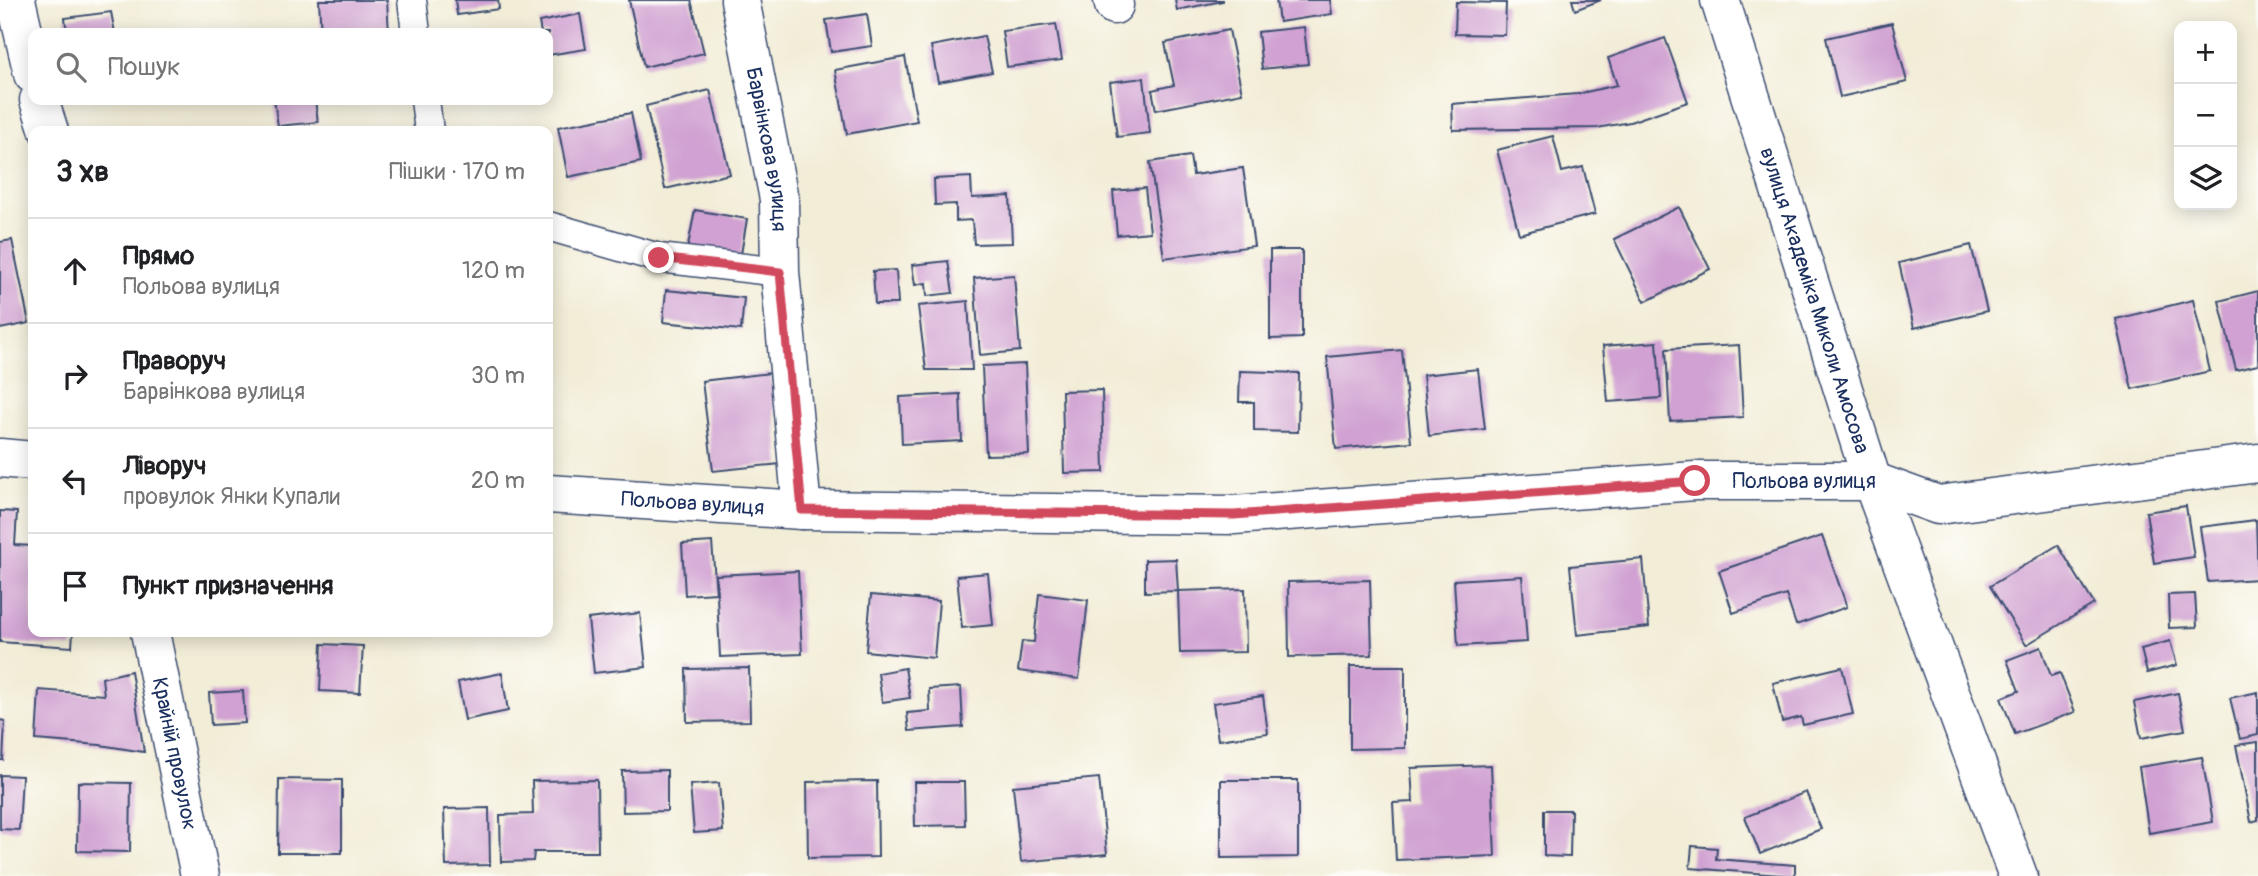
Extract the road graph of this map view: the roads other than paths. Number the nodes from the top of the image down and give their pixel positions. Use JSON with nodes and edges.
{"nodes":[{"id":1,"x":16,"y":0,"type":"edge"},
{"id":2,"x":412,"y":0,"type":"edge"},
{"id":3,"x":740,"y":0,"type":"edge"},
{"id":4,"x":1720,"y":0,"type":"edge"},
{"id":5,"x":415,"y":28,"type":"edge"},
{"id":6,"x":28,"y":52,"type":"edge"},
{"id":7,"x":41,"y":105,"type":"edge"},
{"id":8,"x":426,"y":105,"type":"edge"},
{"id":9,"x":48,"y":126,"type":"edge"},
{"id":10,"x":428,"y":126,"type":"edge"},
{"id":11,"x":553,"y":227,"type":"edge"},
{"id":12,"x":780,"y":272,"type":"junction"},
{"id":13,"x":0,"y":458,"type":"edge"},
{"id":14,"x":28,"y":461,"type":"edge"},
{"id":15,"x":2258,"y":463,"type":"edge"},
{"id":16,"x":1872,"y":481,"type":"junction"},
{"id":17,"x":553,"y":494,"type":"edge"},
{"id":18,"x":802,"y":510,"type":"junction"},
{"id":19,"x":151,"y":637,"type":"edge"},
{"id":20,"x":200,"y":876,"type":"edge"},
{"id":21,"x":2018,"y":876,"type":"edge"}],
"edges":[{"from":1,"to":6,"type":"street"},
{"from":2,"to":5,"type":"lane"},
{"from":3,"to":12,"type":"street","name":"Барвінкова вулиця"},
{"from":4,"to":16,"type":"street","name":"вулиця Академіка Миколи Амосова"},
{"from":7,"to":9,"type":"street"},
{"from":8,"to":10,"type":"lane"},
{"from":11,"to":12,"type":"lane"},
{"from":12,"to":18,"type":"street","name":"Барвінкова вулиця"},
{"from":13,"to":14,"type":"street"},
{"from":15,"to":16,"type":"street","name":"Польова вулиця"},
{"from":16,"to":18,"type":"street","name":"Польова вулиця"},
{"from":16,"to":21,"type":"street","name":"вулиця Академіка Миколи Амосова"},
{"from":17,"to":18,"type":"street","name":"Польова вулиця"},
{"from":19,"to":20,"type":"street","name":"Крайній провулок"}]}
